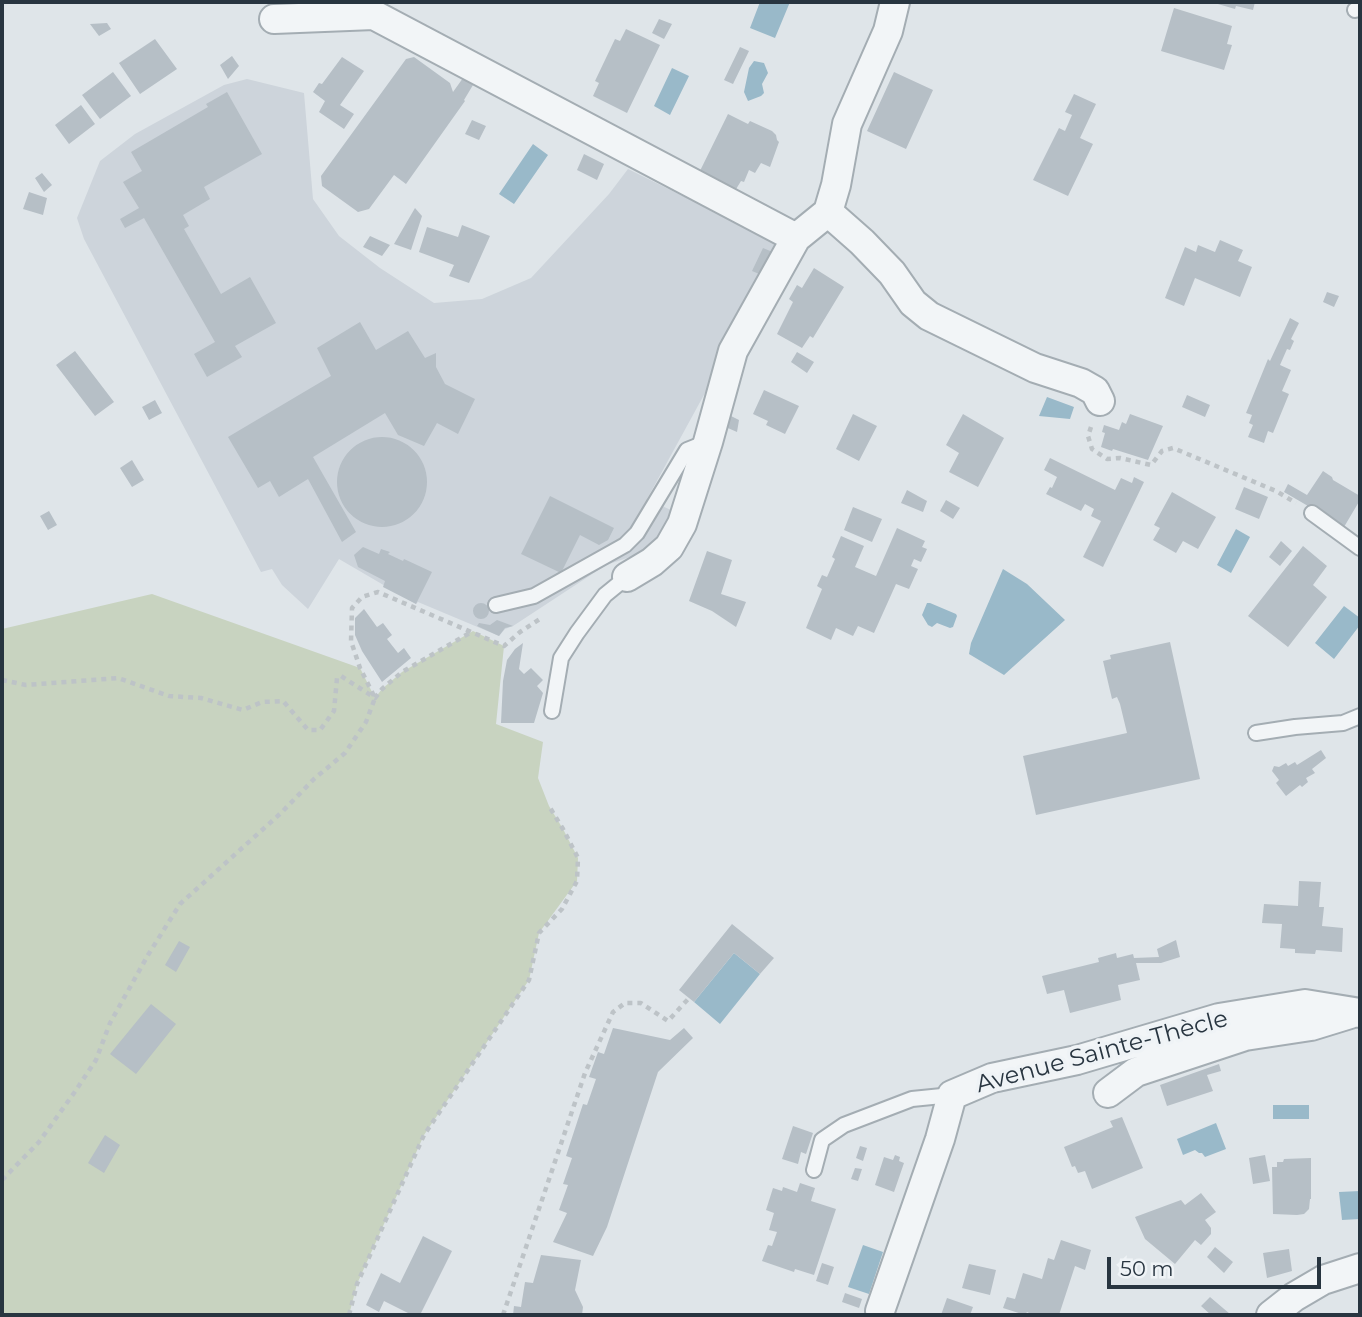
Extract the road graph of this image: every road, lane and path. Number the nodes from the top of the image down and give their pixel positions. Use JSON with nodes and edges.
{"nodes":[{"id":1,"x":895,"y":2,"type":"edge"},
{"id":2,"x":274,"y":19,"type":"dead end"},
{"id":3,"x":828,"y":212,"type":"junction"},
{"id":4,"x":796,"y":238,"type":"junction"},
{"id":5,"x":1100,"y":401,"type":"joint"},
{"id":6,"x":708,"y":442,"type":"junction"},
{"id":7,"x":1312,"y":513,"type":"joint"},
{"id":8,"x":1360,"y":548,"type":"edge"},
{"id":9,"x":627,"y":577,"type":"joint"},
{"id":10,"x":496,"y":605,"type":"dead end"},
{"id":11,"x":554,"y":610,"type":"dead end"},
{"id":12,"x":473,"y":632,"type":"junction"},
{"id":13,"x":2,"y":680,"type":"edge"},
{"id":14,"x":375,"y":698,"type":"junction"},
{"id":15,"x":552,"y":711,"type":"dead end"},
{"id":16,"x":1360,"y":716,"type":"edge"},
{"id":17,"x":1256,"y":733,"type":"dead end"},
{"id":18,"x":549,"y":806,"type":"dead end"},
{"id":19,"x":689,"y":998,"type":"dead end"},
{"id":20,"x":1357,"y":1013,"type":"edge"},
{"id":21,"x":1108,"y":1093,"type":"dead end"},
{"id":22,"x":952,"y":1095,"type":"junction"},
{"id":23,"x":814,"y":1170,"type":"dead end"},
{"id":24,"x":2,"y":1180,"type":"edge"},
{"id":25,"x":1360,"y":1268,"type":"edge"},
{"id":26,"x":879,"y":1313,"type":"edge"},
{"id":27,"x":349,"y":1315,"type":"edge"},
{"id":28,"x":503,"y":1315,"type":"edge"},
{"id":29,"x":1271,"y":1315,"type":"edge"}],
"edges":[{"from":1,"to":3,"type":"street"},
{"from":2,"to":4,"type":"street"},
{"from":3,"to":4,"type":"street"},
{"from":3,"to":5,"type":"street"},
{"from":4,"to":6,"type":"street"},
{"from":5,"to":7,"type":"path"},
{"from":6,"to":9,"type":"street"},
{"from":6,"to":10,"type":"lane"},
{"from":7,"to":8,"type":"lane"},
{"from":9,"to":15,"type":"lane"},
{"from":11,"to":12,"type":"path"},
{"from":12,"to":14,"type":"path"},
{"from":12,"to":14,"type":"path"},
{"from":13,"to":14,"type":"path"},
{"from":14,"to":24,"type":"path"},
{"from":16,"to":17,"type":"lane"},
{"from":18,"to":27,"type":"path"},
{"from":19,"to":28,"type":"path"},
{"from":20,"to":21,"type":"street","name":"Avenue Sainte-Thècle"},
{"from":20,"to":22,"type":"street","name":"Avenue Sainte-Thècle"},
{"from":22,"to":23,"type":"lane"},
{"from":22,"to":26,"type":"street","name":"Avenue Sainte-Thècle"},
{"from":25,"to":29,"type":"street"}]}
